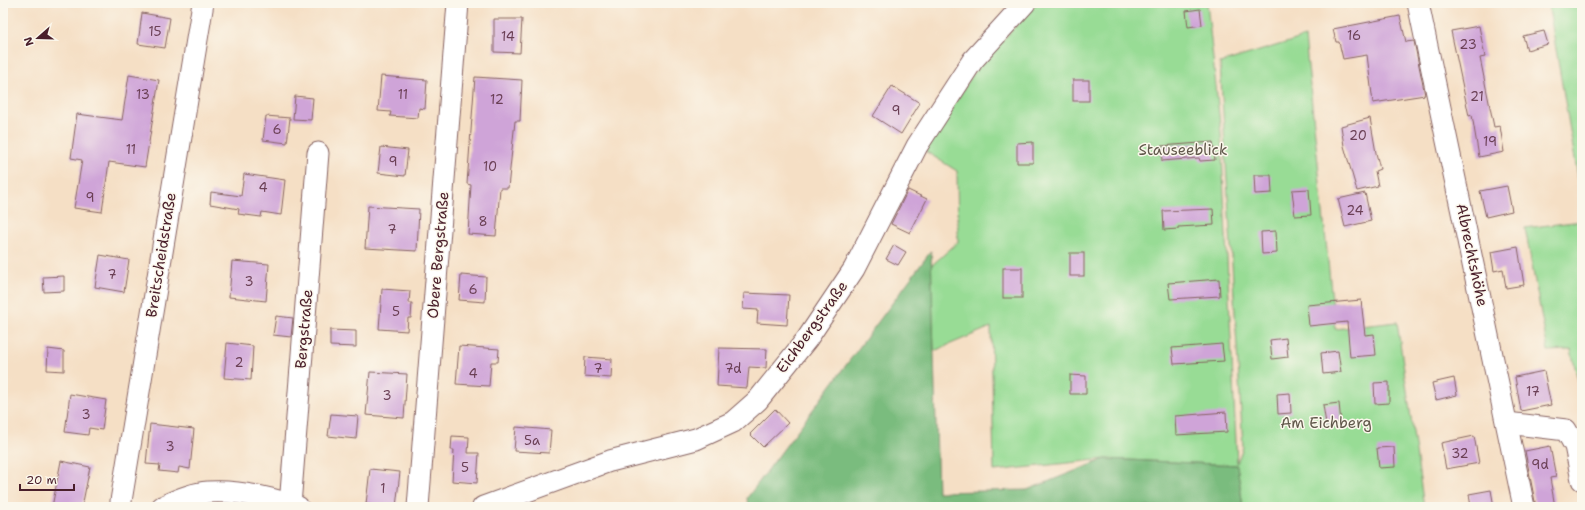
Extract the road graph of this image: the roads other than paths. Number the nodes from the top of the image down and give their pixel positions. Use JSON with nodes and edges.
{"nodes":[{"id":1,"x":203,"y":3,"type":"edge"},
{"id":2,"x":458,"y":3,"type":"edge"},
{"id":3,"x":1024,"y":3,"type":"edge"},
{"id":4,"x":1418,"y":3,"type":"edge"},
{"id":5,"x":318,"y":152,"type":"dead end"},
{"id":6,"x":1507,"y":423,"type":"junction"},
{"id":7,"x":1582,"y":480,"type":"edge"},
{"id":8,"x":294,"y":506,"type":"edge"},
{"id":9,"x":121,"y":507,"type":"edge"},
{"id":10,"x":162,"y":507,"type":"edge"},
{"id":11,"x":418,"y":507,"type":"edge"},
{"id":12,"x":483,"y":507,"type":"edge"},
{"id":13,"x":1524,"y":507,"type":"edge"}],
"edges":[{"from":1,"to":9,"type":"street","name":"Breitscheidstraße"},
{"from":2,"to":11,"type":"street","name":"Obere Bergstraße"},
{"from":3,"to":12,"type":"street","name":"Eichbergstraße"},
{"from":4,"to":6,"type":"street","name":"Albrechtshöhe"},
{"from":5,"to":8,"type":"street","name":"Bergstraße"},
{"from":6,"to":7,"type":"street"},
{"from":6,"to":13,"type":"street","name":"Albrechtshöhe"},
{"from":8,"to":10,"type":"street"}]}
